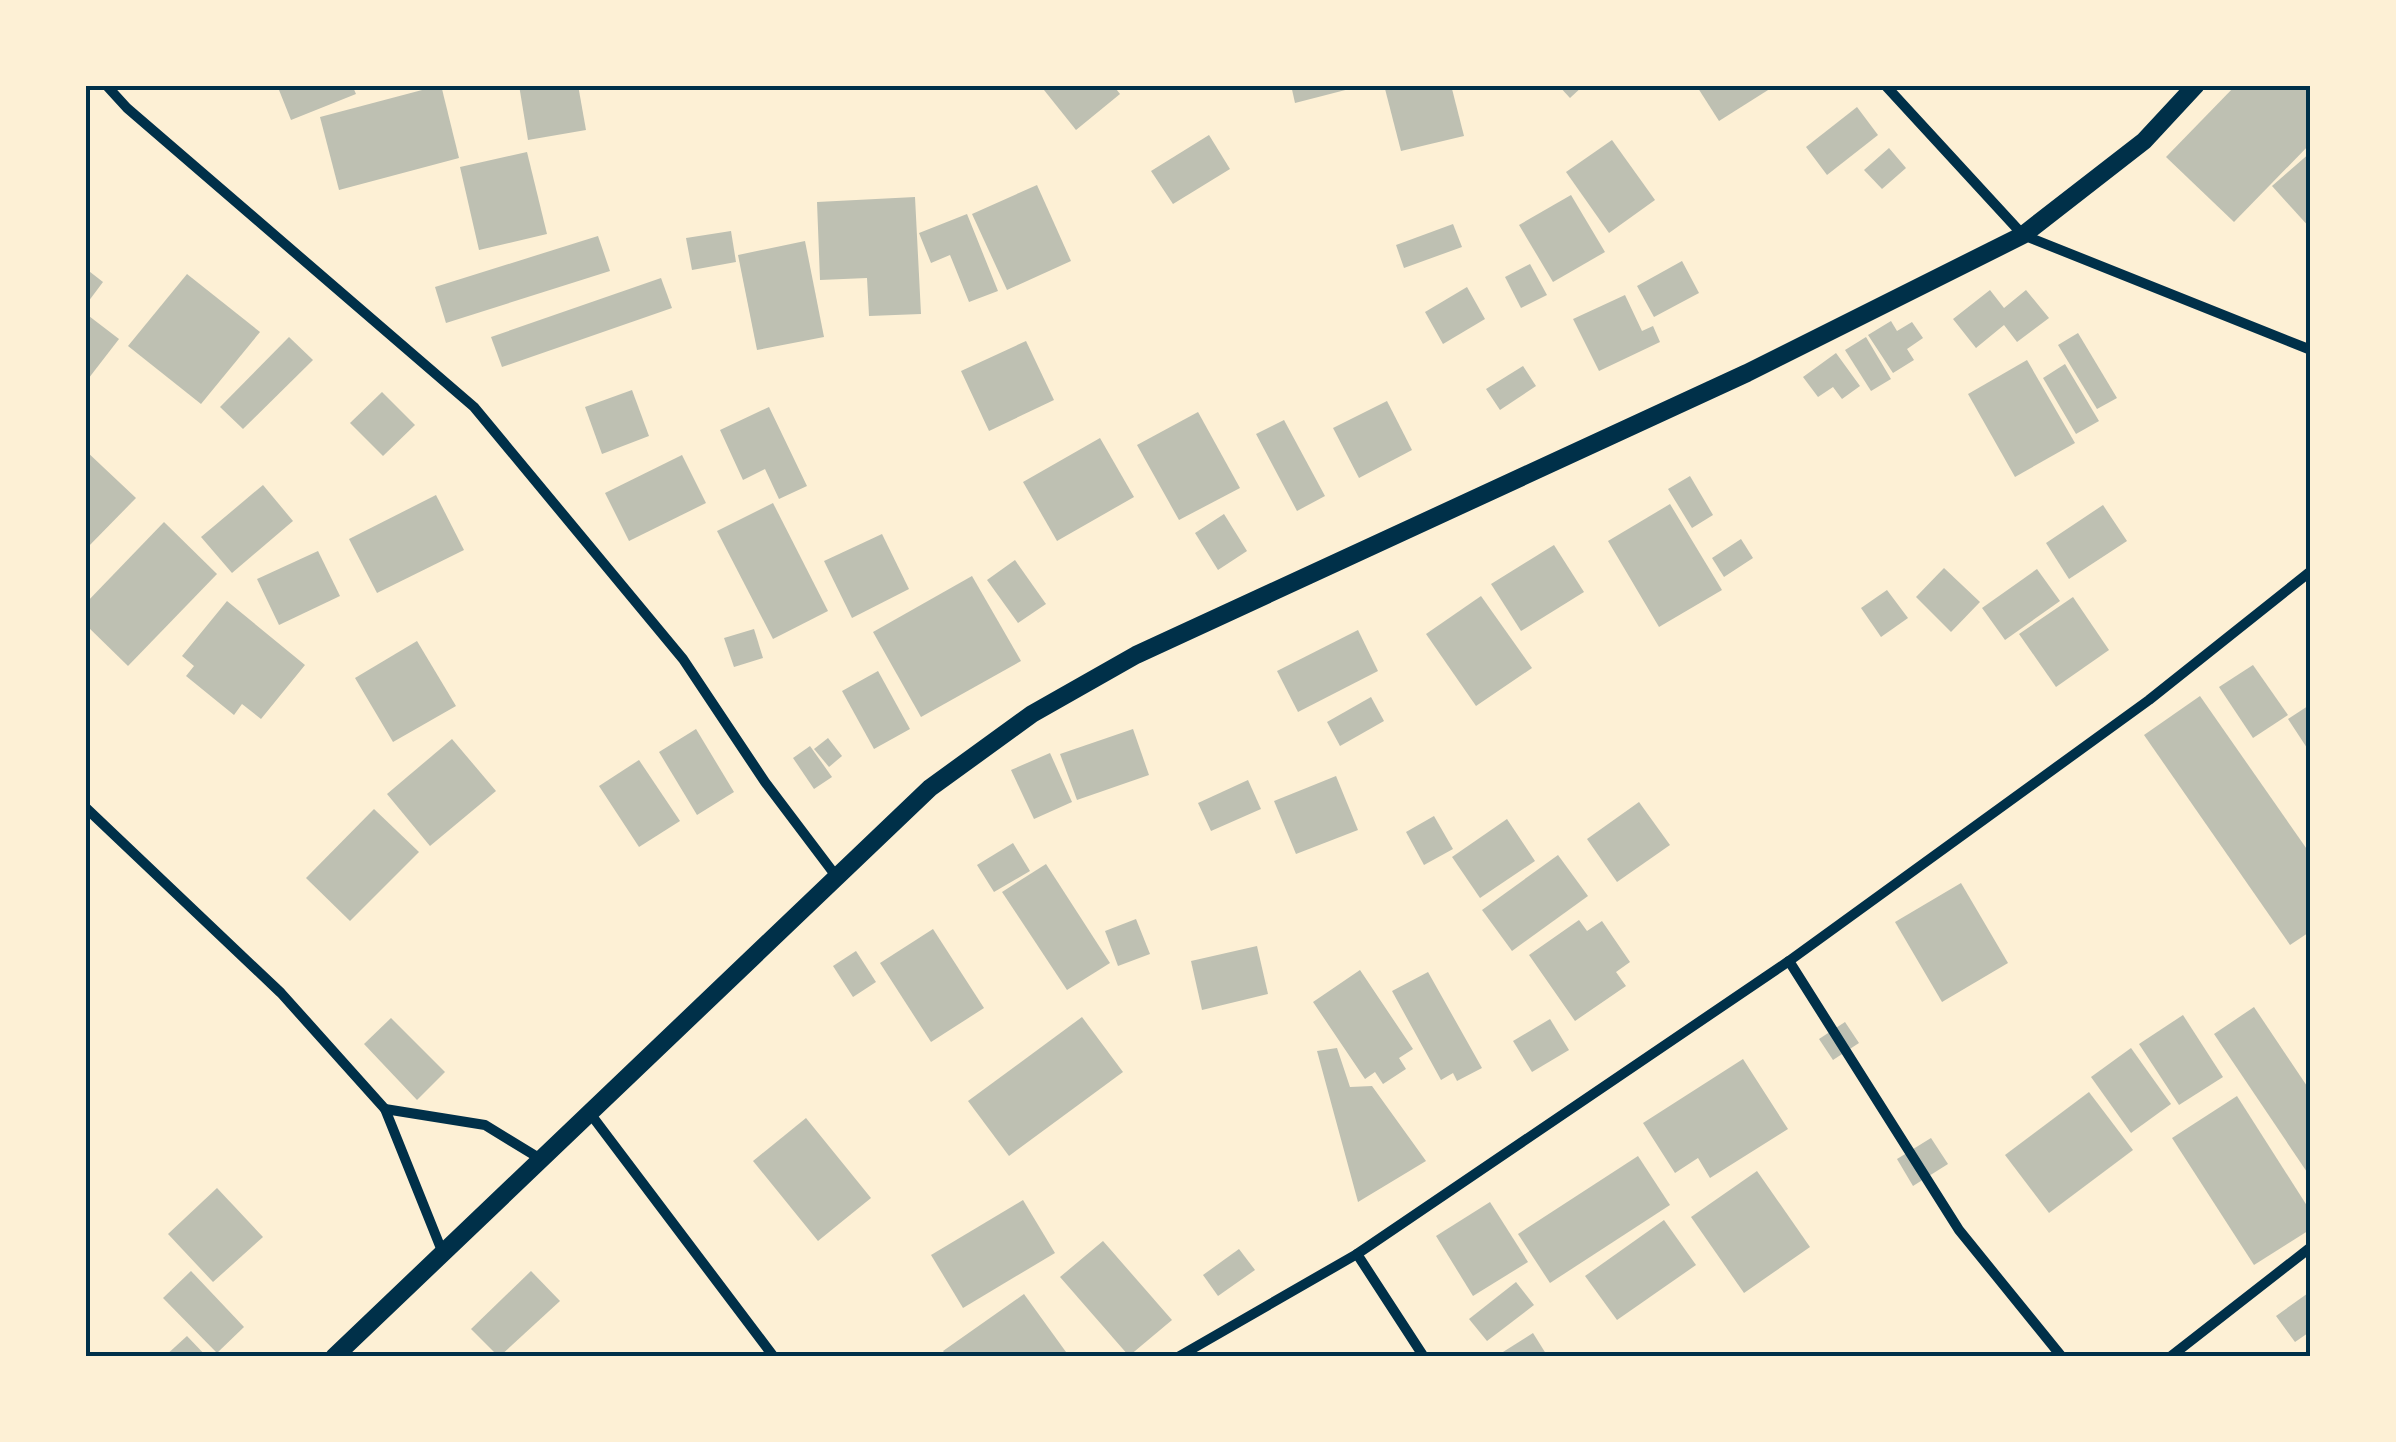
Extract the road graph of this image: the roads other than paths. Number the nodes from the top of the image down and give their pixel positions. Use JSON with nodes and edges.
{"nodes":[{"id":1,"x":106,"y":85,"type":"edge"},
{"id":2,"x":1885,"y":85,"type":"edge"},
{"id":3,"x":2196,"y":85,"type":"edge"},
{"id":4,"x":2023,"y":235,"type":"junction"},
{"id":5,"x":2311,"y":350,"type":"edge"},
{"id":6,"x":2311,"y":572,"type":"edge"},
{"id":7,"x":85,"y":808,"type":"edge"},
{"id":8,"x":836,"y":876,"type":"junction"},
{"id":9,"x":1789,"y":961,"type":"junction"},
{"id":10,"x":386,"y":1108,"type":"junction"},
{"id":11,"x":589,"y":1111,"type":"junction"},
{"id":12,"x":539,"y":1158,"type":"junction"},
{"id":13,"x":2311,"y":1247,"type":"edge"},
{"id":14,"x":442,"y":1251,"type":"junction"},
{"id":15,"x":1357,"y":1254,"type":"junction"},
{"id":16,"x":334,"y":1357,"type":"edge"},
{"id":17,"x":774,"y":1357,"type":"edge"},
{"id":18,"x":1178,"y":1357,"type":"edge"},
{"id":19,"x":1424,"y":1357,"type":"edge"},
{"id":20,"x":2062,"y":1357,"type":"edge"},
{"id":21,"x":2170,"y":1357,"type":"edge"}],
"edges":[{"from":1,"to":8,"type":"street"},
{"from":2,"to":4,"type":"street"},
{"from":3,"to":4,"type":"street"},
{"from":4,"to":5,"type":"street"},
{"from":4,"to":8,"type":"street"},
{"from":6,"to":9,"type":"street"},
{"from":7,"to":10,"type":"street"},
{"from":8,"to":11,"type":"street"},
{"from":9,"to":15,"type":"street"},
{"from":9,"to":20,"type":"street"},
{"from":10,"to":12,"type":"street"},
{"from":10,"to":14,"type":"street"},
{"from":11,"to":12,"type":"street"},
{"from":11,"to":17,"type":"street"},
{"from":12,"to":14,"type":"street"},
{"from":13,"to":21,"type":"street"},
{"from":14,"to":16,"type":"street"},
{"from":15,"to":18,"type":"street"},
{"from":15,"to":19,"type":"street"}]}
